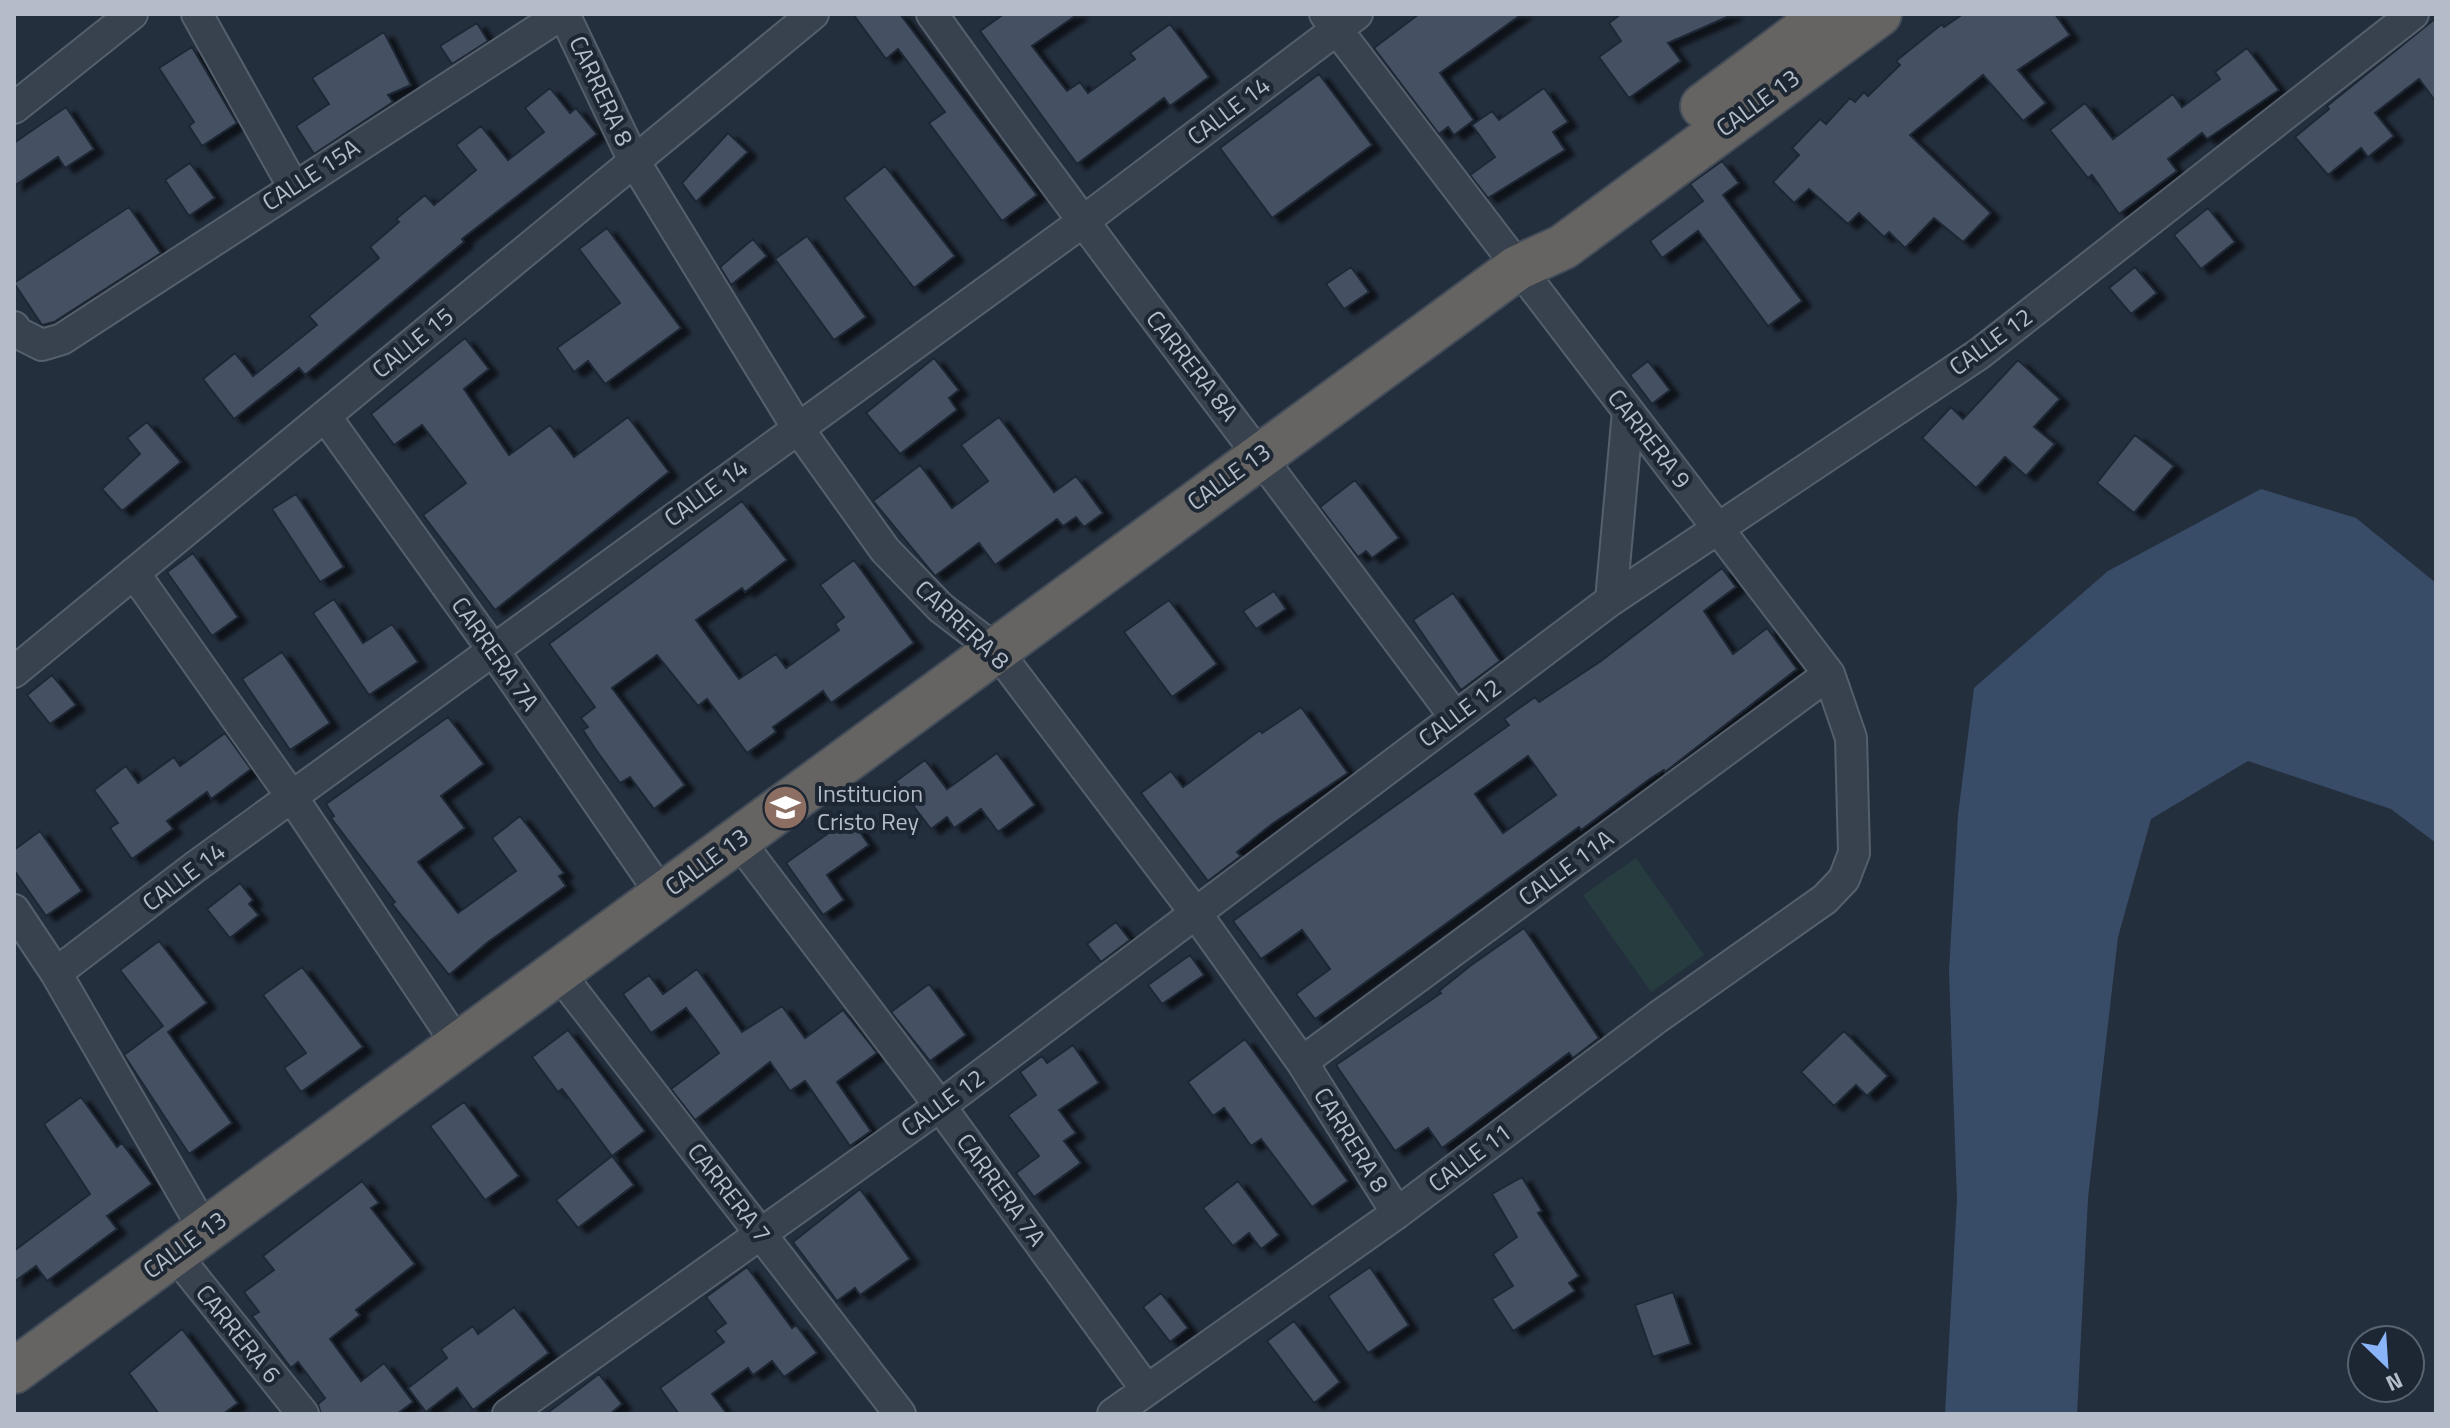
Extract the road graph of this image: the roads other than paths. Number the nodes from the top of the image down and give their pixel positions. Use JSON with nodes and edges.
{"nodes":[{"id":1,"x":132,"y":14,"type":"edge"},
{"id":2,"x":197,"y":14,"type":"edge"},
{"id":3,"x":563,"y":14,"type":"edge"},
{"id":4,"x":813,"y":14,"type":"edge"},
{"id":5,"x":932,"y":14,"type":"edge"},
{"id":6,"x":1826,"y":14,"type":"edge"},
{"id":7,"x":1879,"y":14,"type":"edge"},
{"id":8,"x":2413,"y":14,"type":"edge"},
{"id":9,"x":1339,"y":19,"type":"edge"},
{"id":10,"x":14,"y":108,"type":"edge"},
{"id":11,"x":634,"y":161,"type":"junction"},
{"id":12,"x":293,"y":186,"type":"junction"},
{"id":13,"x":1081,"y":223,"type":"junction"},
{"id":14,"x":1517,"y":268,"type":"junction"},
{"id":15,"x":14,"y":327,"type":"edge"},
{"id":16,"x":1628,"y":411,"type":"junction"},
{"id":17,"x":325,"y":416,"type":"junction"},
{"id":18,"x":797,"y":427,"type":"junction"},
{"id":19,"x":1260,"y":454,"type":"junction"},
{"id":20,"x":1717,"y":527,"type":"junction"},
{"id":21,"x":134,"y":573,"type":"junction"},
{"id":22,"x":1611,"y":600,"type":"junction"},
{"id":23,"x":493,"y":650,"type":"junction"},
{"id":24,"x":996,"y":650,"type":"junction"},
{"id":25,"x":14,"y":672,"type":"edge"},
{"id":26,"x":1829,"y":674,"type":"junction"},
{"id":27,"x":1455,"y":717,"type":"junction"},
{"id":28,"x":292,"y":797,"type":"junction"},
{"id":29,"x":738,"y":840,"type":"junction"},
{"id":30,"x":662,"y":895,"type":"junction"},
{"id":31,"x":1825,"y":899,"type":"joint"},
{"id":32,"x":14,"y":910,"type":"edge"},
{"id":33,"x":1197,"y":915,"type":"junction"},
{"id":34,"x":558,"y":972,"type":"junction"},
{"id":35,"x":56,"y":973,"type":"junction"},
{"id":36,"x":458,"y":1045,"type":"junction"},
{"id":37,"x":1302,"y":1062,"type":"junction"},
{"id":38,"x":940,"y":1106,"type":"junction"},
{"id":39,"x":1397,"y":1213,"type":"junction"},
{"id":40,"x":761,"y":1233,"type":"junction"},
{"id":41,"x":189,"y":1242,"type":"junction"},
{"id":42,"x":14,"y":1371,"type":"edge"},
{"id":43,"x":1146,"y":1389,"type":"junction"},
{"id":44,"x":540,"y":1405,"type":"edge"},
{"id":45,"x":303,"y":1414,"type":"edge"},
{"id":46,"x":508,"y":1414,"type":"edge"},
{"id":47,"x":900,"y":1414,"type":"edge"},
{"id":48,"x":1113,"y":1414,"type":"edge"}],
"edges":[{"from":1,"to":10,"type":"street"},
{"from":2,"to":12,"type":"street"},
{"from":3,"to":11,"type":"street","name":"CARRERA 8"},
{"from":3,"to":12,"type":"street","name":"CALLE 15A"},
{"from":4,"to":11,"type":"street","name":"CALLE 15"},
{"from":5,"to":13,"type":"street","name":"CARRERA 8A"},
{"from":6,"to":14,"type":"highway","name":"CALLE 13"},
{"from":7,"to":14,"type":"highway","name":"CALLE 13"},
{"from":8,"to":20,"type":"street","name":"CALLE 12"},
{"from":9,"to":13,"type":"street","name":"CALLE 14"},
{"from":9,"to":14,"type":"street","name":"CARRERA 9"},
{"from":11,"to":17,"type":"street","name":"CALLE 15"},
{"from":11,"to":18,"type":"street","name":"CARRERA 8"},
{"from":12,"to":15,"type":"street","name":"CALLE 15A"},
{"from":13,"to":18,"type":"street","name":"CALLE 14"},
{"from":13,"to":19,"type":"street","name":"CARRERA 8A"},
{"from":14,"to":16,"type":"street","name":"CARRERA 9"},
{"from":14,"to":19,"type":"highway","name":"CALLE 13"},
{"from":16,"to":20,"type":"street","name":"CARRERA 9"},
{"from":16,"to":22,"type":"street"},
{"from":17,"to":21,"type":"street","name":"CALLE 15"},
{"from":17,"to":23,"type":"street","name":"CARRERA 7A"},
{"from":18,"to":23,"type":"street","name":"CALLE 14"},
{"from":18,"to":24,"type":"street","name":"CARRERA 8"},
{"from":19,"to":24,"type":"highway","name":"CALLE 13"},
{"from":19,"to":27,"type":"street","name":"CARRERA 8A"},
{"from":20,"to":22,"type":"street","name":"CALLE 12"},
{"from":20,"to":26,"type":"street","name":"CARRERA 9"},
{"from":21,"to":25,"type":"street","name":"CALLE 15"},
{"from":21,"to":28,"type":"street"},
{"from":22,"to":27,"type":"street","name":"CALLE 12"},
{"from":23,"to":28,"type":"street","name":"CALLE 14"},
{"from":23,"to":30,"type":"street","name":"CARRERA 7A"},
{"from":24,"to":29,"type":"highway","name":"CALLE 13"},
{"from":24,"to":33,"type":"street","name":"CARRERA 8"},
{"from":26,"to":31,"type":"street","name":"CARRERA 9"},
{"from":26,"to":37,"type":"street","name":"CALLE 11A"},
{"from":27,"to":33,"type":"street","name":"CALLE 12"},
{"from":28,"to":35,"type":"street","name":"CALLE 14"},
{"from":28,"to":36,"type":"street"},
{"from":29,"to":30,"type":"highway","name":"CALLE 13"},
{"from":29,"to":38,"type":"street","name":"CARRERA 7A"},
{"from":30,"to":34,"type":"highway","name":"CALLE 13"},
{"from":31,"to":39,"type":"street","name":"CALLE 11"},
{"from":32,"to":35,"type":"street","name":"CARRERA 6"},
{"from":33,"to":37,"type":"street","name":"CARRERA 8"},
{"from":33,"to":38,"type":"street","name":"CALLE 12"},
{"from":34,"to":36,"type":"highway","name":"CALLE 13"},
{"from":34,"to":40,"type":"street","name":"CARRERA 7"},
{"from":35,"to":41,"type":"street","name":"CARRERA 6"},
{"from":36,"to":41,"type":"highway","name":"CALLE 13"},
{"from":37,"to":39,"type":"street","name":"CARRERA 8"},
{"from":38,"to":40,"type":"street","name":"CALLE 12"},
{"from":38,"to":43,"type":"street","name":"CARRERA 7A"},
{"from":39,"to":43,"type":"street","name":"CALLE 11"},
{"from":40,"to":44,"type":"street","name":"CALLE 12"},
{"from":40,"to":47,"type":"street","name":"CARRERA 7"},
{"from":41,"to":42,"type":"highway","name":"CALLE 13"},
{"from":41,"to":45,"type":"street","name":"CARRERA 6"},
{"from":43,"to":48,"type":"street","name":"CALLE 11"},
{"from":44,"to":46,"type":"street","name":"CALLE 12"}]}
